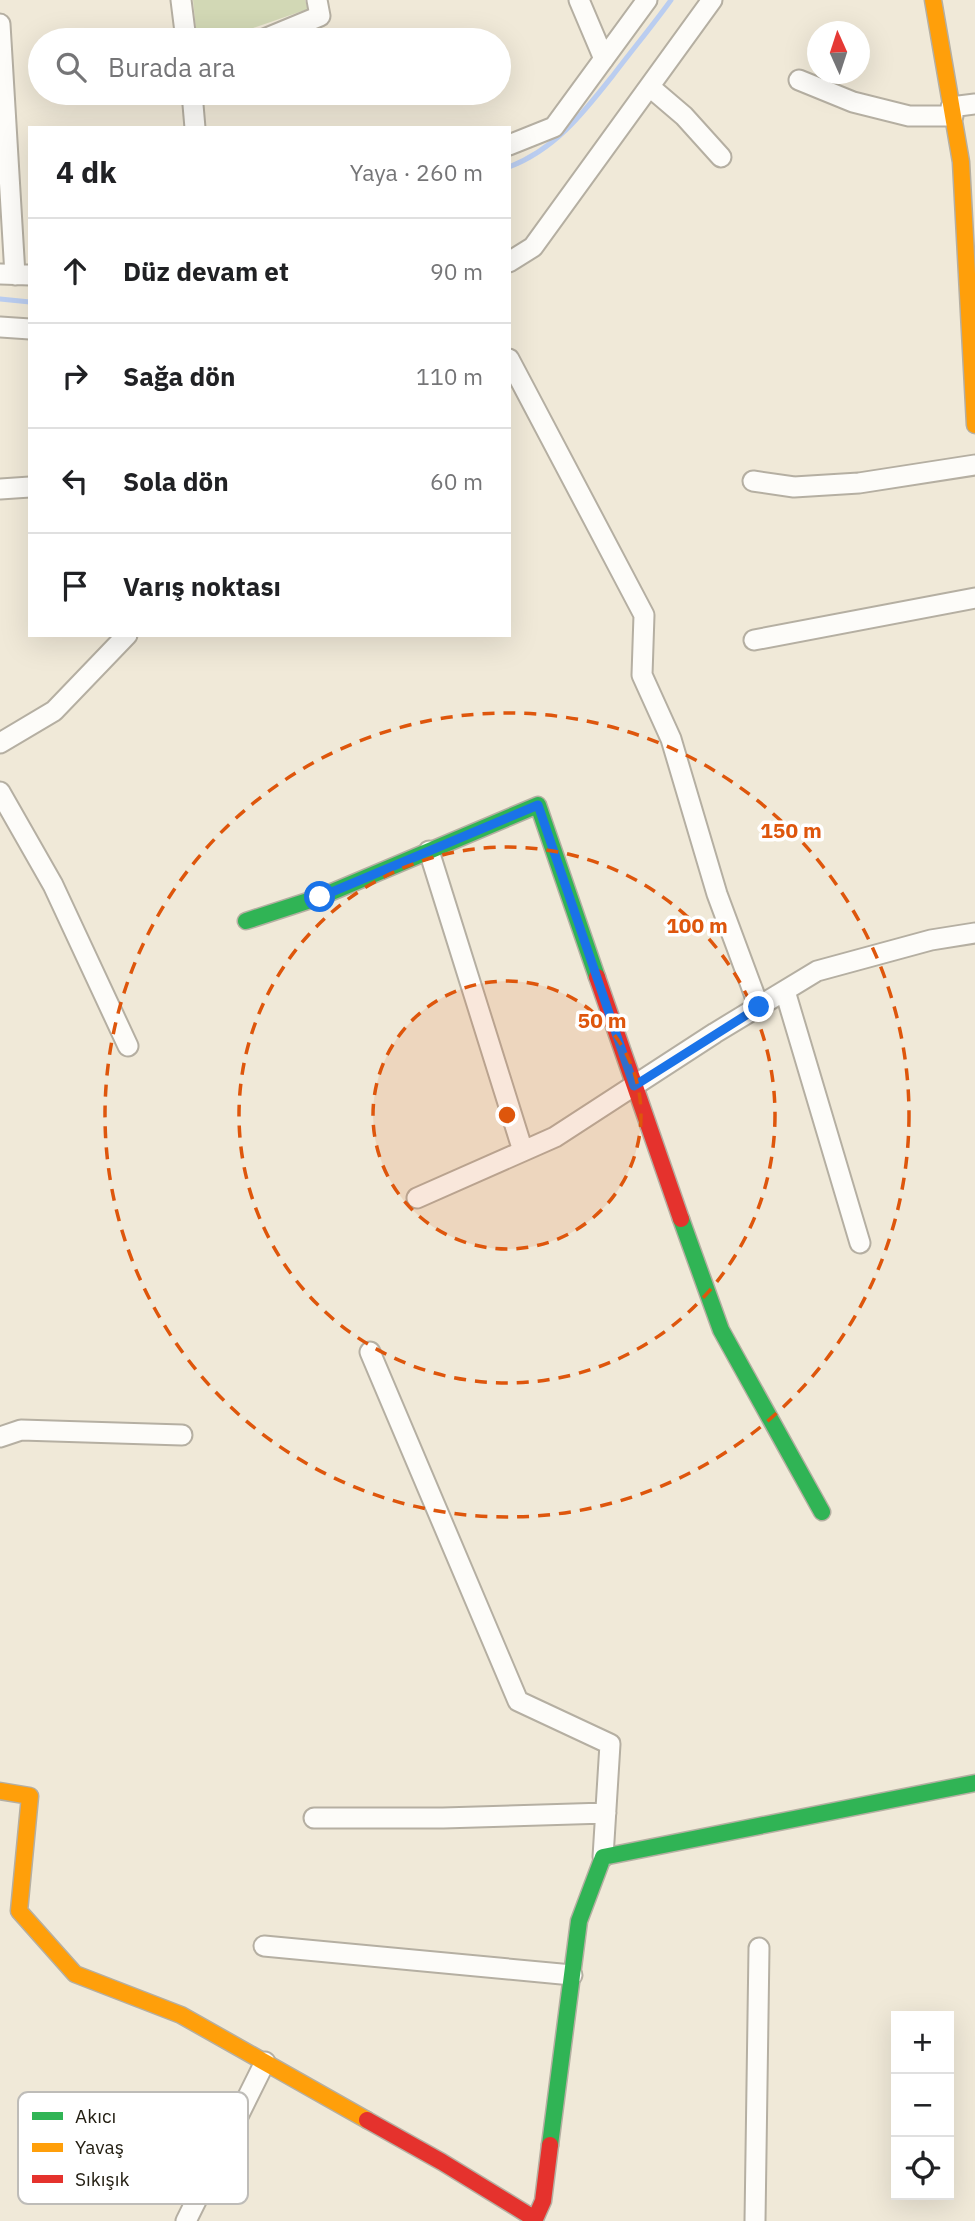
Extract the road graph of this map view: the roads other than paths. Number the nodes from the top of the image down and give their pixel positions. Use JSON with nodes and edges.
{"nodes":[{"id":1,"x":181,"y":0,"type":"edge"},
{"id":2,"x":317,"y":0,"type":"edge"},
{"id":3,"x":579,"y":0,"type":"edge"},
{"id":4,"x":647,"y":0,"type":"edge"},
{"id":5,"x":712,"y":0,"type":"edge"},
{"id":6,"x":933,"y":0,"type":"edge"},
{"id":7,"x":0,"y":24,"type":"edge"},
{"id":8,"x":184,"y":28,"type":"edge"},
{"id":9,"x":291,"y":28,"type":"edge"},
{"id":10,"x":604,"y":59,"type":"junction"},
{"id":11,"x":799,"y":80,"type":"dead end"},
{"id":12,"x":650,"y":87,"type":"junction"},
{"id":13,"x":975,"y":104,"type":"edge"},
{"id":14,"x":193,"y":105,"type":"edge"},
{"id":15,"x":952,"y":111,"type":"junction"},
{"id":16,"x":195,"y":126,"type":"edge"},
{"id":17,"x":511,"y":144,"type":"edge"},
{"id":18,"x":721,"y":157,"type":"dead end"},
{"id":19,"x":511,"y":261,"type":"edge"},
{"id":20,"x":15,"y":275,"type":"edge"},
{"id":21,"x":0,"y":327,"type":"edge"},
{"id":22,"x":28,"y":329,"type":"edge"},
{"id":23,"x":511,"y":363,"type":"edge"},
{"id":24,"x":975,"y":425,"type":"edge"},
{"id":25,"x":975,"y":465,"type":"edge"},
{"id":26,"x":753,"y":481,"type":"dead end"},
{"id":27,"x":28,"y":487,"type":"edge"},
{"id":28,"x":0,"y":489,"type":"edge"},
{"id":29,"x":975,"y":598,"type":"edge"},
{"id":30,"x":125,"y":637,"type":"edge"},
{"id":31,"x":754,"y":640,"type":"dead end"},
{"id":32,"x":0,"y":743,"type":"edge"},
{"id":33,"x":0,"y":792,"type":"edge"},
{"id":34,"x":429,"y":851,"type":"junction"},
{"id":35,"x":246,"y":921,"type":"dead end"},
{"id":36,"x":975,"y":933,"type":"edge"},
{"id":37,"x":785,"y":991,"type":"junction"},
{"id":38,"x":759,"y":1007,"type":"junction"},
{"id":39,"x":128,"y":1046,"type":"dead end"},
{"id":40,"x":634,"y":1086,"type":"junction"},
{"id":41,"x":523,"y":1152,"type":"junction"},
{"id":42,"x":417,"y":1198,"type":"dead end"},
{"id":43,"x":860,"y":1243,"type":"dead end"},
{"id":44,"x":370,"y":1352,"type":"dead end"},
{"id":45,"x":182,"y":1435,"type":"dead end"},
{"id":46,"x":0,"y":1437,"type":"edge"},
{"id":47,"x":822,"y":1512,"type":"dead end"},
{"id":48,"x":975,"y":1783,"type":"edge"},
{"id":49,"x":0,"y":1791,"type":"edge"},
{"id":50,"x":606,"y":1813,"type":"junction"},
{"id":51,"x":314,"y":1818,"type":"dead end"},
{"id":52,"x":603,"y":1857,"type":"junction"},
{"id":53,"x":264,"y":1946,"type":"dead end"},
{"id":54,"x":759,"y":1948,"type":"dead end"},
{"id":55,"x":572,"y":1975,"type":"junction"},
{"id":56,"x":265,"y":2062,"type":"junction"},
{"id":57,"x":248,"y":2096,"type":"edge"},
{"id":58,"x":194,"y":2204,"type":"edge"},
{"id":59,"x":186,"y":2221,"type":"edge"},
{"id":60,"x":755,"y":2221,"type":"edge"}],
"edges":[{"from":1,"to":8,"type":"street"},
{"from":2,"to":9,"type":"street"},
{"from":3,"to":10,"type":"street"},
{"from":4,"to":10,"type":"street"},
{"from":5,"to":12,"type":"street"},
{"from":6,"to":15,"type":"street"},
{"from":7,"to":20,"type":"street"},
{"from":10,"to":17,"type":"street"},
{"from":11,"to":15,"type":"street"},
{"from":12,"to":18,"type":"street"},
{"from":12,"to":19,"type":"street"},
{"from":13,"to":15,"type":"street"},
{"from":14,"to":16,"type":"street"},
{"from":15,"to":24,"type":"street"},
{"from":21,"to":22,"type":"street"},
{"from":23,"to":38,"type":"street"},
{"from":25,"to":26,"type":"street"},
{"from":27,"to":28,"type":"street"},
{"from":29,"to":31,"type":"street"},
{"from":30,"to":32,"type":"street"},
{"from":33,"to":39,"type":"street"},
{"from":34,"to":35,"type":"street"},
{"from":34,"to":40,"type":"street"},
{"from":34,"to":41,"type":"street"},
{"from":36,"to":37,"type":"street"},
{"from":37,"to":38,"type":"street"},
{"from":37,"to":43,"type":"street"},
{"from":38,"to":40,"type":"street"},
{"from":40,"to":41,"type":"street"},
{"from":40,"to":47,"type":"street"},
{"from":41,"to":42,"type":"street"},
{"from":44,"to":50,"type":"street"},
{"from":45,"to":46,"type":"street"},
{"from":48,"to":52,"type":"street"},
{"from":49,"to":56,"type":"street"},
{"from":50,"to":51,"type":"street"},
{"from":50,"to":52,"type":"street"},
{"from":52,"to":55,"type":"street"},
{"from":53,"to":55,"type":"street"},
{"from":54,"to":60,"type":"street"},
{"from":55,"to":56,"type":"street"},
{"from":56,"to":57,"type":"street"},
{"from":58,"to":59,"type":"street"}]}
